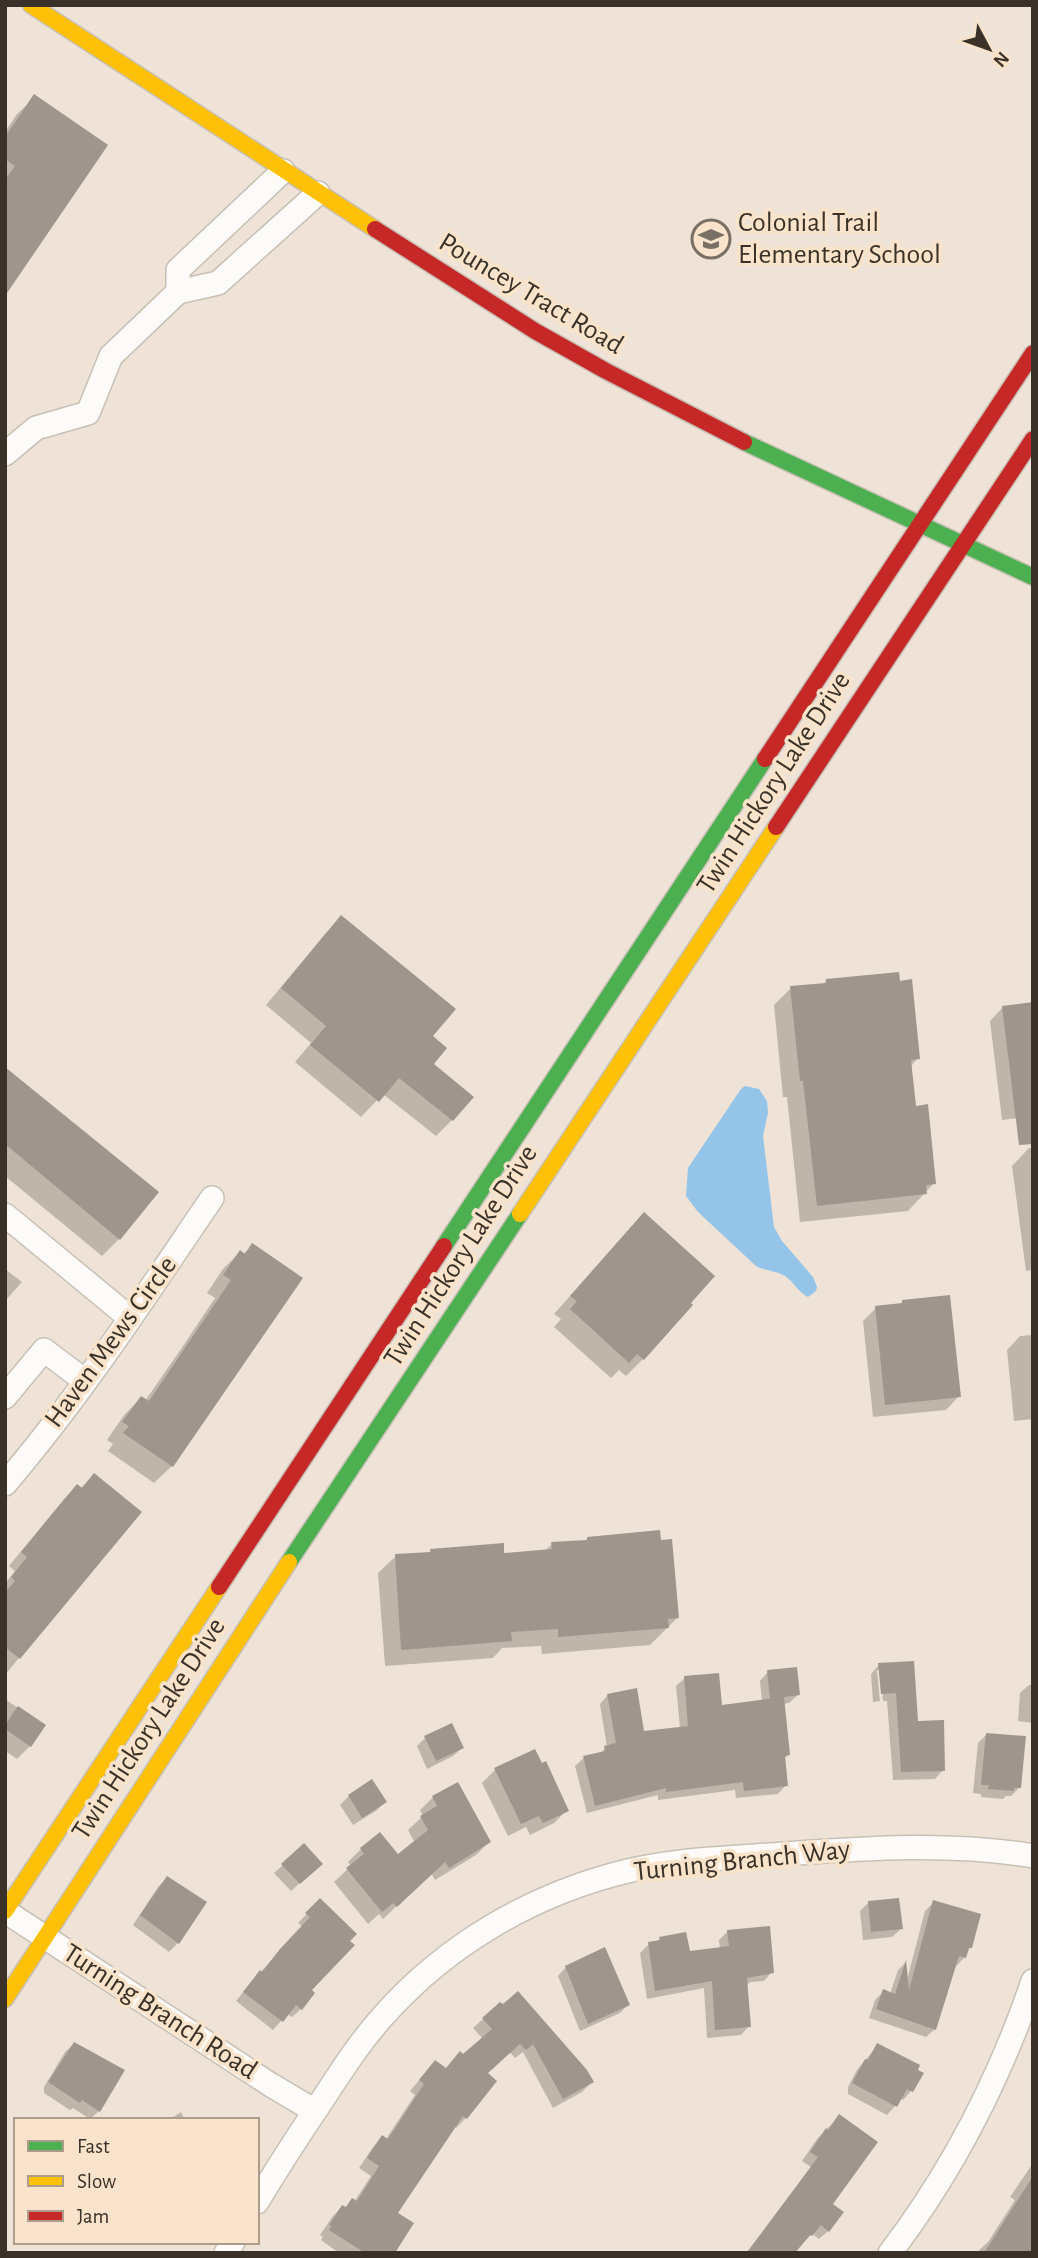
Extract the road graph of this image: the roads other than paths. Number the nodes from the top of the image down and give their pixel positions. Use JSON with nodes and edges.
{"nodes":[{"id":1,"x":30,"y":5,"type":"edge"},
{"id":2,"x":284,"y":171,"type":"junction"},
{"id":3,"x":318,"y":193,"type":"junction"},
{"id":4,"x":178,"y":292,"type":"junction"},
{"id":5,"x":1033,"y":354,"type":"edge"},
{"id":6,"x":1033,"y":439,"type":"edge"},
{"id":7,"x":5,"y":454,"type":"edge"},
{"id":8,"x":920,"y":524,"type":"junction"},
{"id":9,"x":963,"y":544,"type":"junction"},
{"id":10,"x":1033,"y":577,"type":"edge"},
{"id":11,"x":212,"y":1198,"type":"dead end"},
{"id":12,"x":5,"y":1215,"type":"edge"},
{"id":13,"x":130,"y":1318,"type":"junction"},
{"id":14,"x":85,"y":1381,"type":"junction"},
{"id":15,"x":5,"y":1397,"type":"edge"},
{"id":16,"x":5,"y":1483,"type":"edge"},
{"id":17,"x":1033,"y":1856,"type":"edge"},
{"id":18,"x":5,"y":1911,"type":"edge"},
{"id":19,"x":45,"y":1937,"type":"junction"},
{"id":20,"x":1033,"y":1981,"type":"edge"},
{"id":21,"x":5,"y":1999,"type":"edge"},
{"id":22,"x":315,"y":2111,"type":"junction"},
{"id":23,"x":259,"y":2199,"type":"edge"},
{"id":24,"x":890,"y":2253,"type":"edge"}],
"edges":[{"from":1,"to":2,"type":"street","name":"Pouncey Tract Road"},
{"from":2,"to":3,"type":"street","name":"Pouncey Tract Road"},
{"from":2,"to":4,"type":"street"},
{"from":3,"to":4,"type":"street"},
{"from":3,"to":8,"type":"street","name":"Pouncey Tract Road"},
{"from":4,"to":7,"type":"street"},
{"from":5,"to":8,"type":"street","name":"Twin Hickory Lake Drive"},
{"from":6,"to":9,"type":"street","name":"Twin Hickory Lake Drive"},
{"from":8,"to":9,"type":"street","name":"Pouncey Tract Road"},
{"from":8,"to":18,"type":"street","name":"Twin Hickory Lake Drive"},
{"from":9,"to":10,"type":"street","name":"Pouncey Tract Road"},
{"from":9,"to":19,"type":"street","name":"Twin Hickory Lake Drive"},
{"from":11,"to":13,"type":"street","name":"Haven Mews Circle"},
{"from":12,"to":13,"type":"street"},
{"from":13,"to":14,"type":"street","name":"Haven Mews Circle"},
{"from":14,"to":15,"type":"street"},
{"from":14,"to":16,"type":"street","name":"Haven Mews Circle"},
{"from":17,"to":22,"type":"street","name":"Turning Branch Way"},
{"from":18,"to":19,"type":"street","name":"Turning Branch Road"},
{"from":19,"to":21,"type":"street","name":"Twin Hickory Lake Drive"},
{"from":19,"to":22,"type":"street","name":"Turning Branch Road"},
{"from":20,"to":24,"type":"street"},
{"from":22,"to":23,"type":"street","name":"Turning Branch Way"}]}
